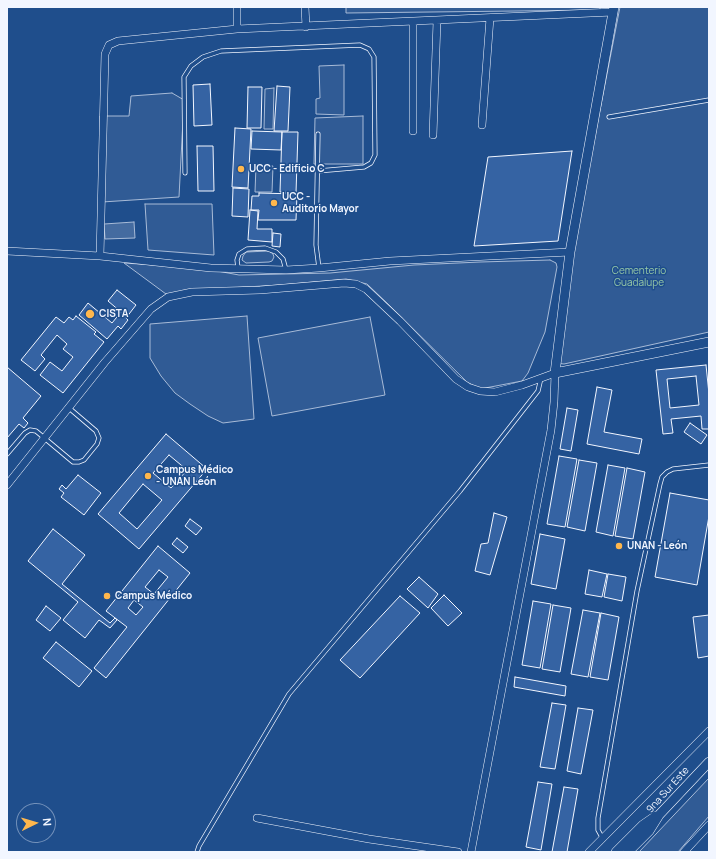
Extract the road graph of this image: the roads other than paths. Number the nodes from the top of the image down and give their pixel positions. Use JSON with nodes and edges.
{"nodes":[{"id":1,"x":237,"y":7,"type":"edge"},
{"id":2,"x":305,"y":7,"type":"edge"},
{"id":3,"x":614,"y":10,"type":"edge"},
{"id":4,"x":490,"y":18,"type":"junction"},
{"id":5,"x":437,"y":21,"type":"junction"},
{"id":6,"x":413,"y":22,"type":"junction"},
{"id":7,"x":306,"y":27,"type":"junction"},
{"id":8,"x":237,"y":29,"type":"junction"},
{"id":9,"x":709,"y":100,"type":"edge"},
{"id":10,"x":609,"y":117,"type":"dead end"},
{"id":11,"x":482,"y":125,"type":"dead end"},
{"id":12,"x":413,"y":131,"type":"dead end"},
{"id":13,"x":318,"y":134,"type":"dead end"},
{"id":14,"x":433,"y":135,"type":"dead end"},
{"id":15,"x":318,"y":171,"type":"junction"},
{"id":16,"x":185,"y":173,"type":"dead end"},
{"id":17,"x":7,"y":251,"type":"edge"},
{"id":18,"x":570,"y":252,"type":"junction"},
{"id":19,"x":100,"y":256,"type":"junction"},
{"id":20,"x":319,"y":268,"type":"junction"},
{"id":21,"x":238,"y":269,"type":"junction"},
{"id":22,"x":286,"y":270,"type":"junction"},
{"id":23,"x":709,"y":342,"type":"edge"},
{"id":24,"x":555,"y":373,"type":"junction"},
{"id":25,"x":541,"y":378,"type":"junction"},
{"id":26,"x":69,"y":408,"type":"junction"},
{"id":27,"x":45,"y":438,"type":"junction"},
{"id":28,"x":7,"y":454,"type":"edge"},
{"id":29,"x":709,"y":465,"type":"edge"},
{"id":30,"x":7,"y":484,"type":"edge"},
{"id":31,"x":709,"y":731,"type":"edge"},
{"id":32,"x":709,"y":762,"type":"edge"},
{"id":33,"x":659,"y":814,"type":"junction"},
{"id":34,"x":256,"y":818,"type":"dead end"},
{"id":35,"x":709,"y":825,"type":"edge"},
{"id":36,"x":602,"y":839,"type":"junction"},
{"id":37,"x":197,"y":852,"type":"edge"},
{"id":38,"x":458,"y":852,"type":"edge"},
{"id":39,"x":471,"y":852,"type":"edge"},
{"id":40,"x":590,"y":852,"type":"edge"},
{"id":41,"x":616,"y":852,"type":"edge"},
{"id":42,"x":628,"y":852,"type":"edge"},
{"id":43,"x":684,"y":852,"type":"edge"}],
"edges":[{"from":1,"to":8,"type":"street"},
{"from":2,"to":7,"type":"street"},
{"from":3,"to":4,"type":"street"},
{"from":3,"to":18,"type":"street"},
{"from":4,"to":5,"type":"street"},
{"from":4,"to":11,"type":"street"},
{"from":5,"to":6,"type":"street"},
{"from":5,"to":14,"type":"street"},
{"from":6,"to":7,"type":"street"},
{"from":6,"to":12,"type":"street"},
{"from":7,"to":8,"type":"street"},
{"from":8,"to":19,"type":"street"},
{"from":9,"to":10,"type":"lane"},
{"from":13,"to":15,"type":"lane"},
{"from":15,"to":16,"type":"lane"},
{"from":15,"to":20,"type":"lane"},
{"from":17,"to":19,"type":"street"},
{"from":18,"to":20,"type":"street"},
{"from":18,"to":24,"type":"street"},
{"from":19,"to":21,"type":"street"},
{"from":20,"to":22,"type":"street"},
{"from":21,"to":22,"type":"street"},
{"from":21,"to":22,"type":"lane"},
{"from":23,"to":24,"type":"street"},
{"from":24,"to":25,"type":"street"},
{"from":24,"to":39,"type":"street"},
{"from":25,"to":26,"type":"street"},
{"from":25,"to":37,"type":"lane"},
{"from":26,"to":27,"type":"street"},
{"from":26,"to":27,"type":"lane"},
{"from":27,"to":28,"type":"lane"},
{"from":27,"to":30,"type":"street"},
{"from":29,"to":36,"type":"lane"},
{"from":31,"to":36,"type":"street"},
{"from":32,"to":33,"type":"street","name":"9na Sur Este"},
{"from":33,"to":41,"type":"street"},
{"from":33,"to":42,"type":"street","name":"9na Sur Este"},
{"from":34,"to":38,"type":"street"},
{"from":35,"to":43,"type":"street"},
{"from":36,"to":40,"type":"street"}]}
